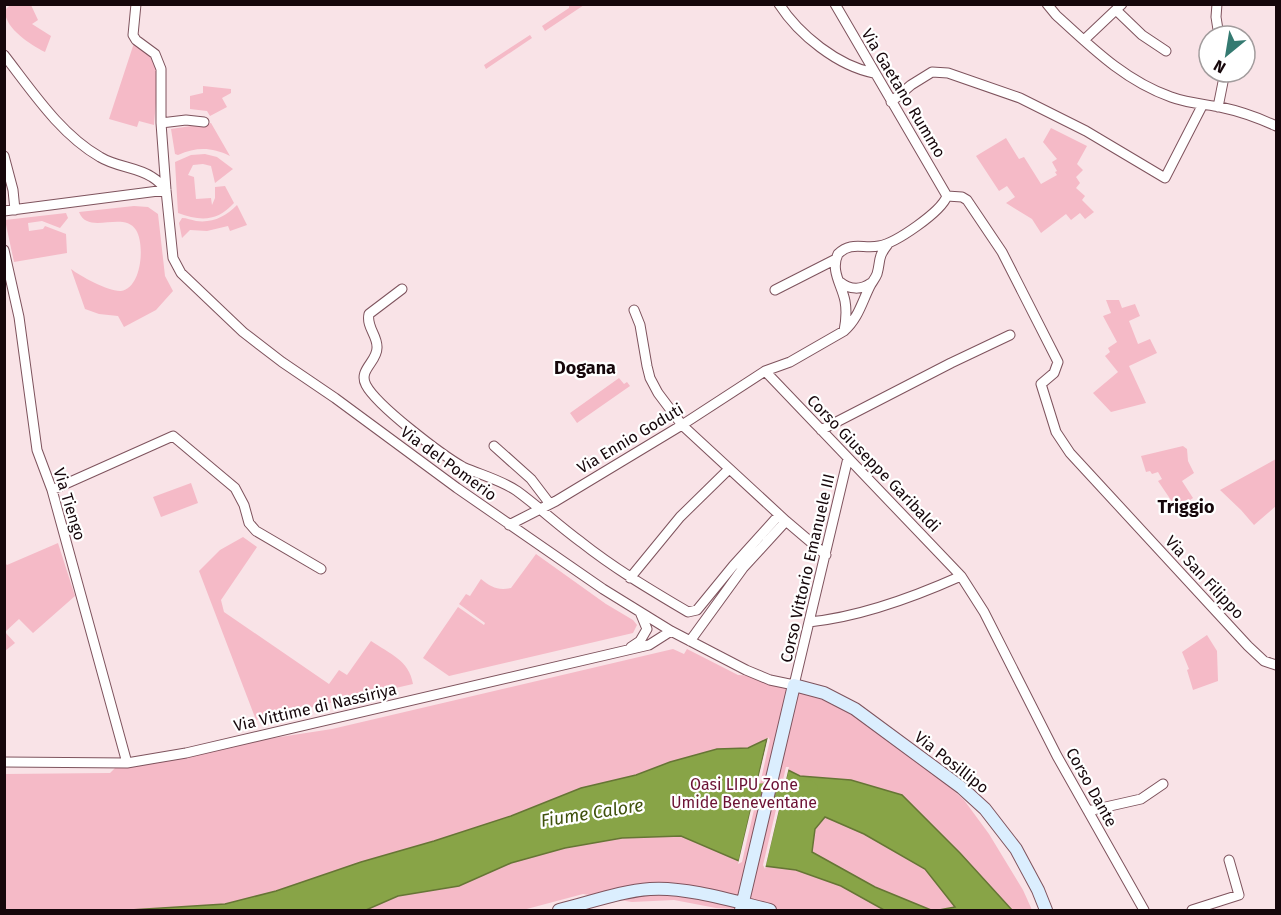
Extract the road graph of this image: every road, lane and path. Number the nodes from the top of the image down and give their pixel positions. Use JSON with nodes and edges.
{"nodes":[{"id":1,"x":136,"y":4,"type":"edge"},
{"id":2,"x":779,"y":4,"type":"edge"},
{"id":3,"x":835,"y":4,"type":"edge"},
{"id":4,"x":1047,"y":4,"type":"edge"},
{"id":5,"x":1217,"y":4,"type":"edge"},
{"id":6,"x":1119,"y":7,"type":"edge"},
{"id":7,"x":1217,"y":24,"type":"edge"},
{"id":8,"x":1084,"y":40,"type":"junction"},
{"id":9,"x":1166,"y":51,"type":"dead end"},
{"id":10,"x":4,"y":55,"type":"edge"},
{"id":11,"x":874,"y":73,"type":"junction"},
{"id":12,"x":1223,"y":84,"type":"edge"},
{"id":13,"x":891,"y":102,"type":"junction"},
{"id":14,"x":1202,"y":106,"type":"junction"},
{"id":15,"x":1218,"y":107,"type":"junction"},
{"id":16,"x":204,"y":122,"type":"dead end"},
{"id":17,"x":161,"y":123,"type":"junction"},
{"id":18,"x":1276,"y":126,"type":"edge"},
{"id":19,"x":4,"y":156,"type":"edge"},
{"id":20,"x":166,"y":190,"type":"junction"},
{"id":21,"x":947,"y":196,"type":"junction"},
{"id":22,"x":10,"y":210,"type":"edge"},
{"id":23,"x":888,"y":244,"type":"junction"},
{"id":24,"x":863,"y":247,"type":"junction"},
{"id":25,"x":4,"y":250,"type":"edge"},
{"id":26,"x":836,"y":259,"type":"junction"},
{"id":27,"x":877,"y":263,"type":"junction"},
{"id":28,"x":840,"y":282,"type":"junction"},
{"id":29,"x":871,"y":283,"type":"junction"},
{"id":30,"x":402,"y":289,"type":"dead end"},
{"id":31,"x":775,"y":290,"type":"dead end"},
{"id":32,"x":634,"y":310,"type":"dead end"},
{"id":33,"x":844,"y":331,"type":"junction"},
{"id":34,"x":1010,"y":335,"type":"dead end"},
{"id":35,"x":765,"y":371,"type":"junction"},
{"id":36,"x":682,"y":424,"type":"junction"},
{"id":37,"x":821,"y":430,"type":"junction"},
{"id":38,"x":494,"y":446,"type":"dead end"},
{"id":39,"x":848,"y":458,"type":"junction"},
{"id":40,"x":729,"y":468,"type":"junction"},
{"id":41,"x":52,"y":490,"type":"junction"},
{"id":42,"x":550,"y":504,"type":"junction"},
{"id":43,"x":541,"y":509,"type":"junction"},
{"id":44,"x":782,"y":518,"type":"junction"},
{"id":45,"x":509,"y":525,"type":"junction"},
{"id":46,"x":826,"y":555,"type":"junction"},
{"id":47,"x":740,"y":565,"type":"junction"},
{"id":48,"x":321,"y":569,"type":"dead end"},
{"id":49,"x":962,"y":576,"type":"junction"},
{"id":50,"x":630,"y":578,"type":"junction"},
{"id":51,"x":639,"y":612,"type":"junction"},
{"id":52,"x":809,"y":622,"type":"junction"},
{"id":53,"x":671,"y":632,"type":"junction"},
{"id":54,"x":690,"y":641,"type":"junction"},
{"id":55,"x":629,"y":649,"type":"junction"},
{"id":56,"x":1276,"y":665,"type":"edge"},
{"id":57,"x":1016,"y":676,"type":"joint"},
{"id":58,"x":794,"y":686,"type":"junction"},
{"id":59,"x":4,"y":762,"type":"edge"},
{"id":60,"x":127,"y":763,"type":"junction"},
{"id":61,"x":1163,"y":784,"type":"dead end"},
{"id":62,"x":1088,"y":811,"type":"junction"},
{"id":63,"x":1229,"y":860,"type":"dead end"},
{"id":64,"x":742,"y":907,"type":"edge"},
{"id":65,"x":559,"y":910,"type":"edge"},
{"id":66,"x":770,"y":910,"type":"edge"},
{"id":67,"x":1046,"y":910,"type":"edge"},
{"id":68,"x":1144,"y":910,"type":"edge"},
{"id":69,"x":1192,"y":910,"type":"edge"}],
"edges":[{"from":1,"to":17,"type":"street","name":"Via del Pomerio"},
{"from":2,"to":11,"type":"street"},
{"from":3,"to":11,"type":"street","name":"Via Gaetano Rummo"},
{"from":4,"to":8,"type":"street"},
{"from":5,"to":7,"type":"street"},
{"from":6,"to":8,"type":"street"},
{"from":6,"to":9,"type":"street"},
{"from":8,"to":14,"type":"street"},
{"from":10,"to":20,"type":"street"},
{"from":11,"to":13,"type":"street","name":"Via Gaetano Rummo"},
{"from":12,"to":15,"type":"street"},
{"from":13,"to":14,"type":"street"},
{"from":13,"to":21,"type":"street","name":"Via Gaetano Rummo"},
{"from":14,"to":15,"type":"street"},
{"from":15,"to":18,"type":"street"},
{"from":16,"to":17,"type":"street"},
{"from":17,"to":20,"type":"street","name":"Via del Pomerio"},
{"from":19,"to":22,"type":"street"},
{"from":20,"to":22,"type":"street"},
{"from":20,"to":45,"type":"street","name":"Via del Pomerio"},
{"from":21,"to":23,"type":"street"},
{"from":21,"to":56,"type":"street","name":"Via San Filippo"},
{"from":23,"to":24,"type":"street"},
{"from":23,"to":27,"type":"street"},
{"from":24,"to":26,"type":"street"},
{"from":24,"to":27,"type":"street"},
{"from":25,"to":41,"type":"street","name":"Via Tiengo"},
{"from":26,"to":28,"type":"street"},
{"from":26,"to":31,"type":"street"},
{"from":27,"to":29,"type":"street"},
{"from":28,"to":29,"type":"street"},
{"from":28,"to":33,"type":"street"},
{"from":29,"to":33,"type":"street"},
{"from":30,"to":43,"type":"street"},
{"from":32,"to":36,"type":"street"},
{"from":33,"to":35,"type":"street","name":"Via Ennio Goduti"},
{"from":34,"to":37,"type":"street"},
{"from":35,"to":36,"type":"street","name":"Via Ennio Goduti"},
{"from":35,"to":37,"type":"street","name":"Corso Giuseppe Garibaldi"},
{"from":36,"to":40,"type":"street"},
{"from":36,"to":42,"type":"street","name":"Via Ennio Goduti"},
{"from":37,"to":39,"type":"street","name":"Corso Giuseppe Garibaldi"},
{"from":38,"to":42,"type":"street"},
{"from":39,"to":46,"type":"street","name":"Corso Vittorio Emanuele III"},
{"from":39,"to":49,"type":"street","name":"Corso Giuseppe Garibaldi"},
{"from":40,"to":44,"type":"street"},
{"from":40,"to":50,"type":"street"},
{"from":41,"to":48,"type":"street"},
{"from":41,"to":60,"type":"street","name":"Via Tiengo"},
{"from":42,"to":43,"type":"street","name":"Via Ennio Goduti"},
{"from":43,"to":45,"type":"street","name":"Via Ennio Goduti"},
{"from":43,"to":50,"type":"street"},
{"from":44,"to":46,"type":"street"},
{"from":44,"to":47,"type":"street"},
{"from":45,"to":51,"type":"street","name":"Via del Pomerio"},
{"from":46,"to":52,"type":"street","name":"Corso Vittorio Emanuele III"},
{"from":47,"to":50,"type":"street"},
{"from":47,"to":54,"type":"street"},
{"from":49,"to":52,"type":"street"},
{"from":49,"to":57,"type":"street","name":"Corso Giuseppe Garibaldi"},
{"from":51,"to":53,"type":"street","name":"Via del Pomerio"},
{"from":51,"to":55,"type":"street"},
{"from":52,"to":58,"type":"street","name":"Corso Vittorio Emanuele III"},
{"from":53,"to":54,"type":"street","name":"Via del Pomerio"},
{"from":53,"to":55,"type":"street","name":"Via Vittime di Nassiriya"},
{"from":54,"to":58,"type":"street","name":"Via del Pomerio"},
{"from":55,"to":60,"type":"street","name":"Via Vittime di Nassiriya"},
{"from":57,"to":62,"type":"street","name":"Corso Dante"},
{"from":58,"to":64,"type":"main road"},
{"from":58,"to":67,"type":"main road","name":"Via Posillipo"},
{"from":59,"to":60,"type":"street","name":"Via Vittime di Nassiriya"},
{"from":61,"to":62,"type":"street"},
{"from":62,"to":68,"type":"street","name":"Corso Dante"},
{"from":63,"to":69,"type":"street"},
{"from":64,"to":65,"type":"main road"},
{"from":64,"to":66,"type":"main road"}]}
